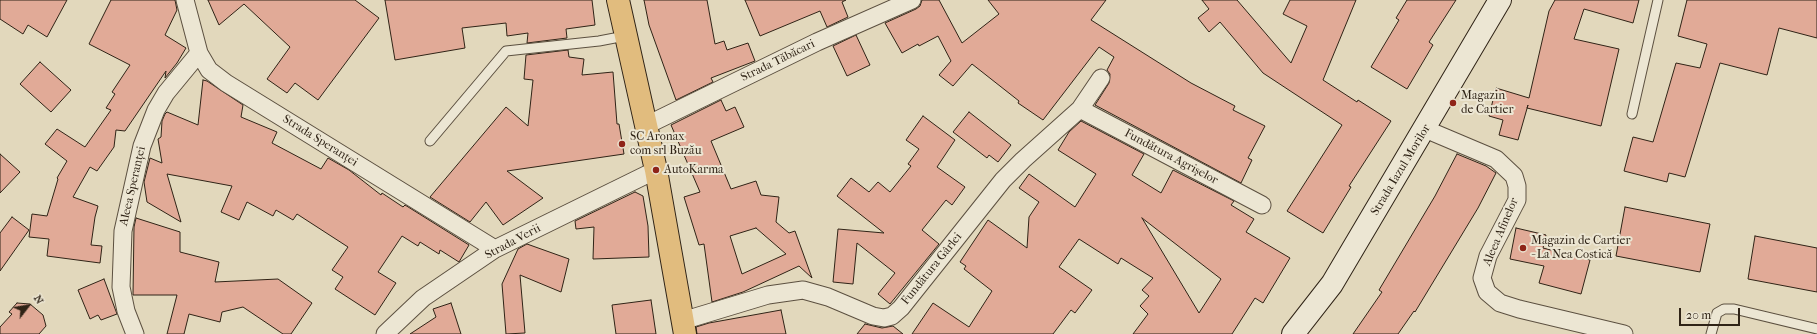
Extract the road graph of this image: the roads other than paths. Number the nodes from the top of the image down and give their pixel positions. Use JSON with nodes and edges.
{"nodes":[{"id":1,"x":185,"y":0,"type":"edge"},
{"id":2,"x":618,"y":0,"type":"edge"},
{"id":3,"x":912,"y":0,"type":"edge"},
{"id":4,"x":1500,"y":0,"type":"edge"},
{"id":5,"x":1658,"y":0,"type":"edge"},
{"id":6,"x":625,"y":36,"type":"junction"},
{"id":7,"x":199,"y":52,"type":"junction"},
{"id":8,"x":1101,"y":78,"type":"dead end"},
{"id":9,"x":1080,"y":109,"type":"junction"},
{"id":10,"x":1632,"y":114,"type":"dead end"},
{"id":11,"x":645,"y":126,"type":"junction"},
{"id":12,"x":1426,"y":128,"type":"junction"},
{"id":13,"x":430,"y":141,"type":"dead end"},
{"id":14,"x":656,"y":170,"type":"junction"},
{"id":15,"x":1262,"y":205,"type":"dead end"},
{"id":16,"x":495,"y":249,"type":"junction"},
{"id":17,"x":684,"y":328,"type":"edge"},
{"id":18,"x":1817,"y":329,"type":"edge"},
{"id":19,"x":135,"y":334,"type":"edge"},
{"id":20,"x":385,"y":334,"type":"edge"},
{"id":21,"x":1293,"y":334,"type":"edge"},
{"id":22,"x":1624,"y":334,"type":"edge"},
{"id":23,"x":1711,"y":334,"type":"edge"}],
"edges":[{"from":1,"to":7,"type":"street","name":"Strada Speranței"},
{"from":2,"to":6,"type":"main road"},
{"from":3,"to":11,"type":"street","name":"Strada Tăbăcari"},
{"from":4,"to":12,"type":"street","name":"Strada Iazul Morilor"},
{"from":5,"to":10,"type":"lane"},
{"from":6,"to":11,"type":"main road"},
{"from":6,"to":13,"type":"lane"},
{"from":7,"to":16,"type":"street","name":"Strada Speranței"},
{"from":7,"to":19,"type":"street","name":"Aleea Speranței"},
{"from":8,"to":9,"type":"street","name":"Fundătura Gârlei"},
{"from":9,"to":15,"type":"street","name":"Fundătura Agrișelor"},
{"from":9,"to":17,"type":"street","name":"Fundătura Gârlei"},
{"from":11,"to":14,"type":"main road"},
{"from":12,"to":21,"type":"street","name":"Strada Iazul Morilor"},
{"from":12,"to":22,"type":"street","name":"Aleea Afinelor"},
{"from":14,"to":16,"type":"street","name":"Strada Verii"},
{"from":14,"to":17,"type":"main road"},
{"from":16,"to":20,"type":"street","name":"Strada Verii"},
{"from":18,"to":23,"type":"lane"}]}
